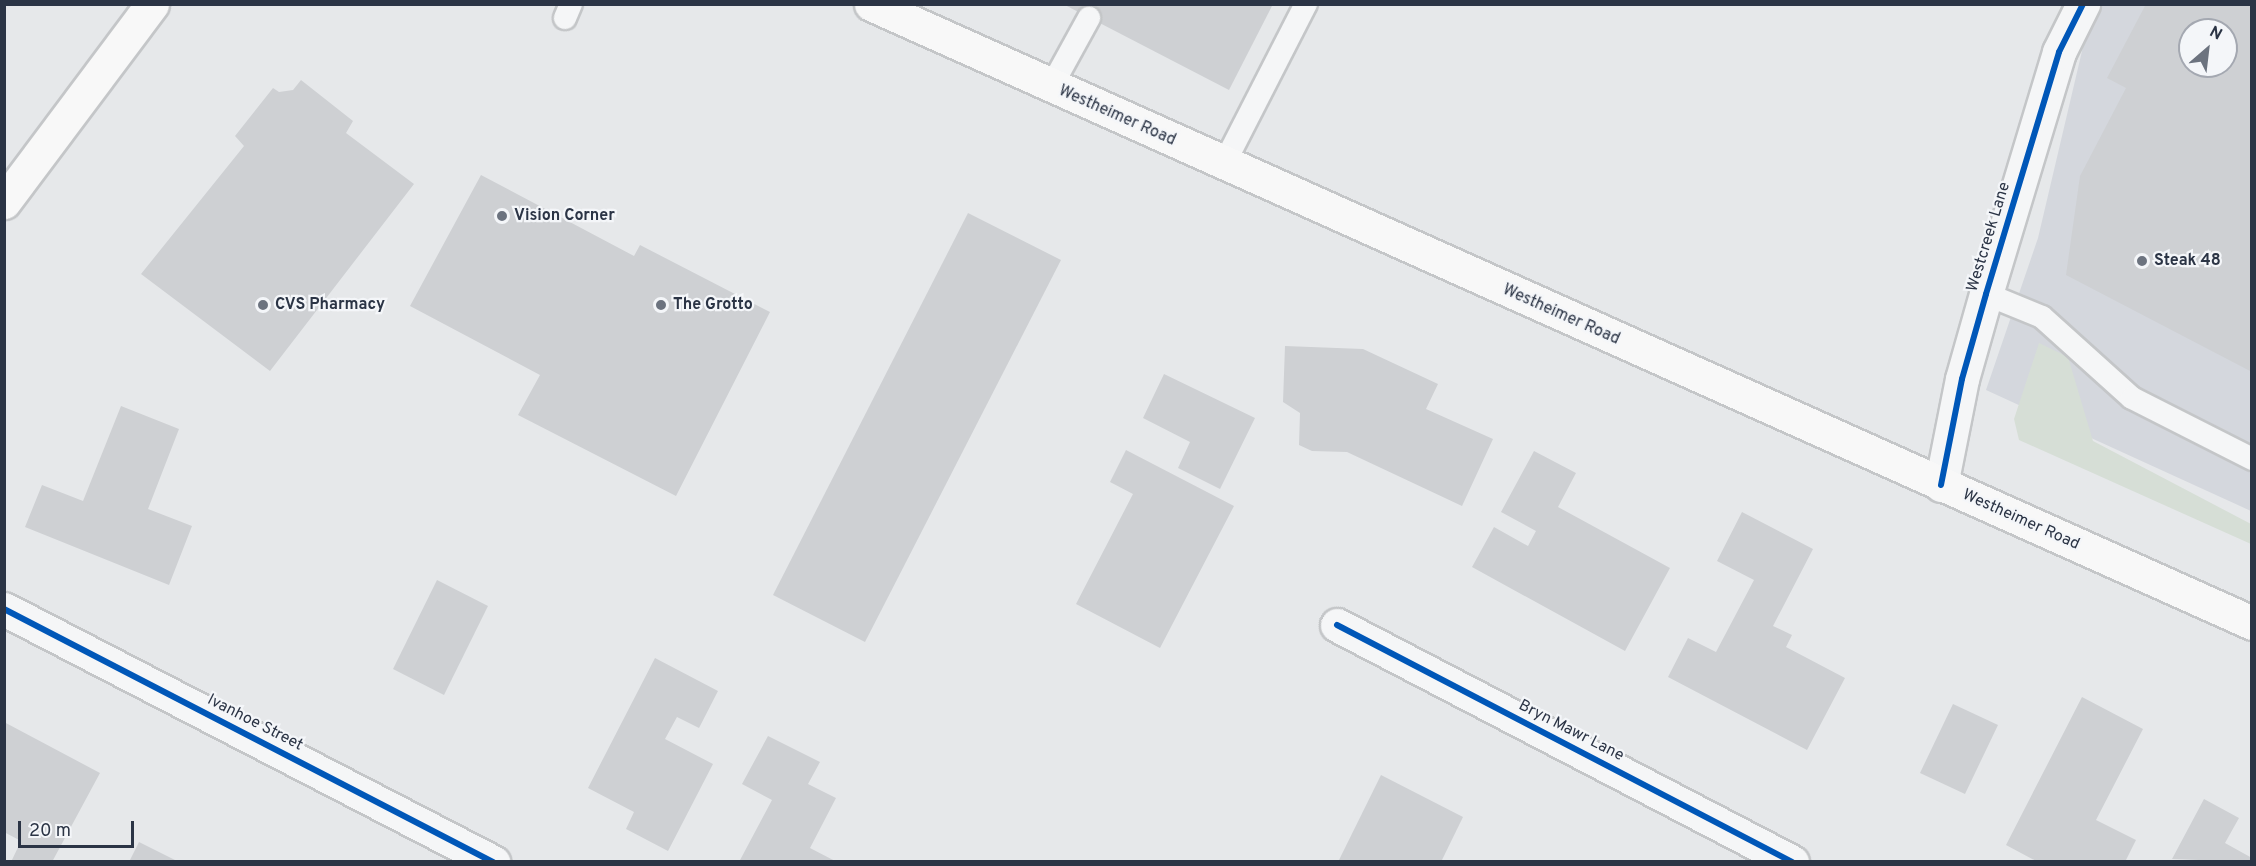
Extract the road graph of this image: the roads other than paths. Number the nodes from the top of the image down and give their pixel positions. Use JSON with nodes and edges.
{"nodes":[{"id":1,"x":871,"y":4,"type":"edge"},
{"id":2,"x":1306,"y":4,"type":"edge"},
{"id":3,"x":2083,"y":4,"type":"edge"},
{"id":4,"x":145,"y":9,"type":"edge"},
{"id":5,"x":1089,"y":18,"type":"dead end"},
{"id":6,"x":1051,"y":87,"type":"junction"},
{"id":7,"x":1224,"y":164,"type":"junction"},
{"id":8,"x":4,"y":202,"type":"edge"},
{"id":9,"x":1986,"y":294,"type":"junction"},
{"id":10,"x":2252,"y":459,"type":"edge"},
{"id":11,"x":1941,"y":484,"type":"junction"},
{"id":12,"x":4,"y":609,"type":"edge"},
{"id":13,"x":2252,"y":623,"type":"edge"},
{"id":14,"x":1336,"y":625,"type":"dead end"},
{"id":15,"x":493,"y":861,"type":"edge"},
{"id":16,"x":1792,"y":861,"type":"edge"}],
"edges":[{"from":1,"to":6,"type":"main road","name":"Westheimer Road"},
{"from":2,"to":7,"type":"lane"},
{"from":3,"to":9,"type":"street","name":"Westcreek Lane"},
{"from":4,"to":8,"type":"main road"},
{"from":5,"to":6,"type":"lane"},
{"from":6,"to":7,"type":"main road","name":"Westheimer Road"},
{"from":7,"to":11,"type":"main road","name":"Westheimer Road"},
{"from":9,"to":10,"type":"lane"},
{"from":9,"to":11,"type":"street","name":"Westcreek Lane"},
{"from":11,"to":13,"type":"main road","name":"Westheimer Road"},
{"from":12,"to":15,"type":"street","name":"Ivanhoe Street"},
{"from":14,"to":16,"type":"street","name":"Bryn Mawr Lane"}]}
